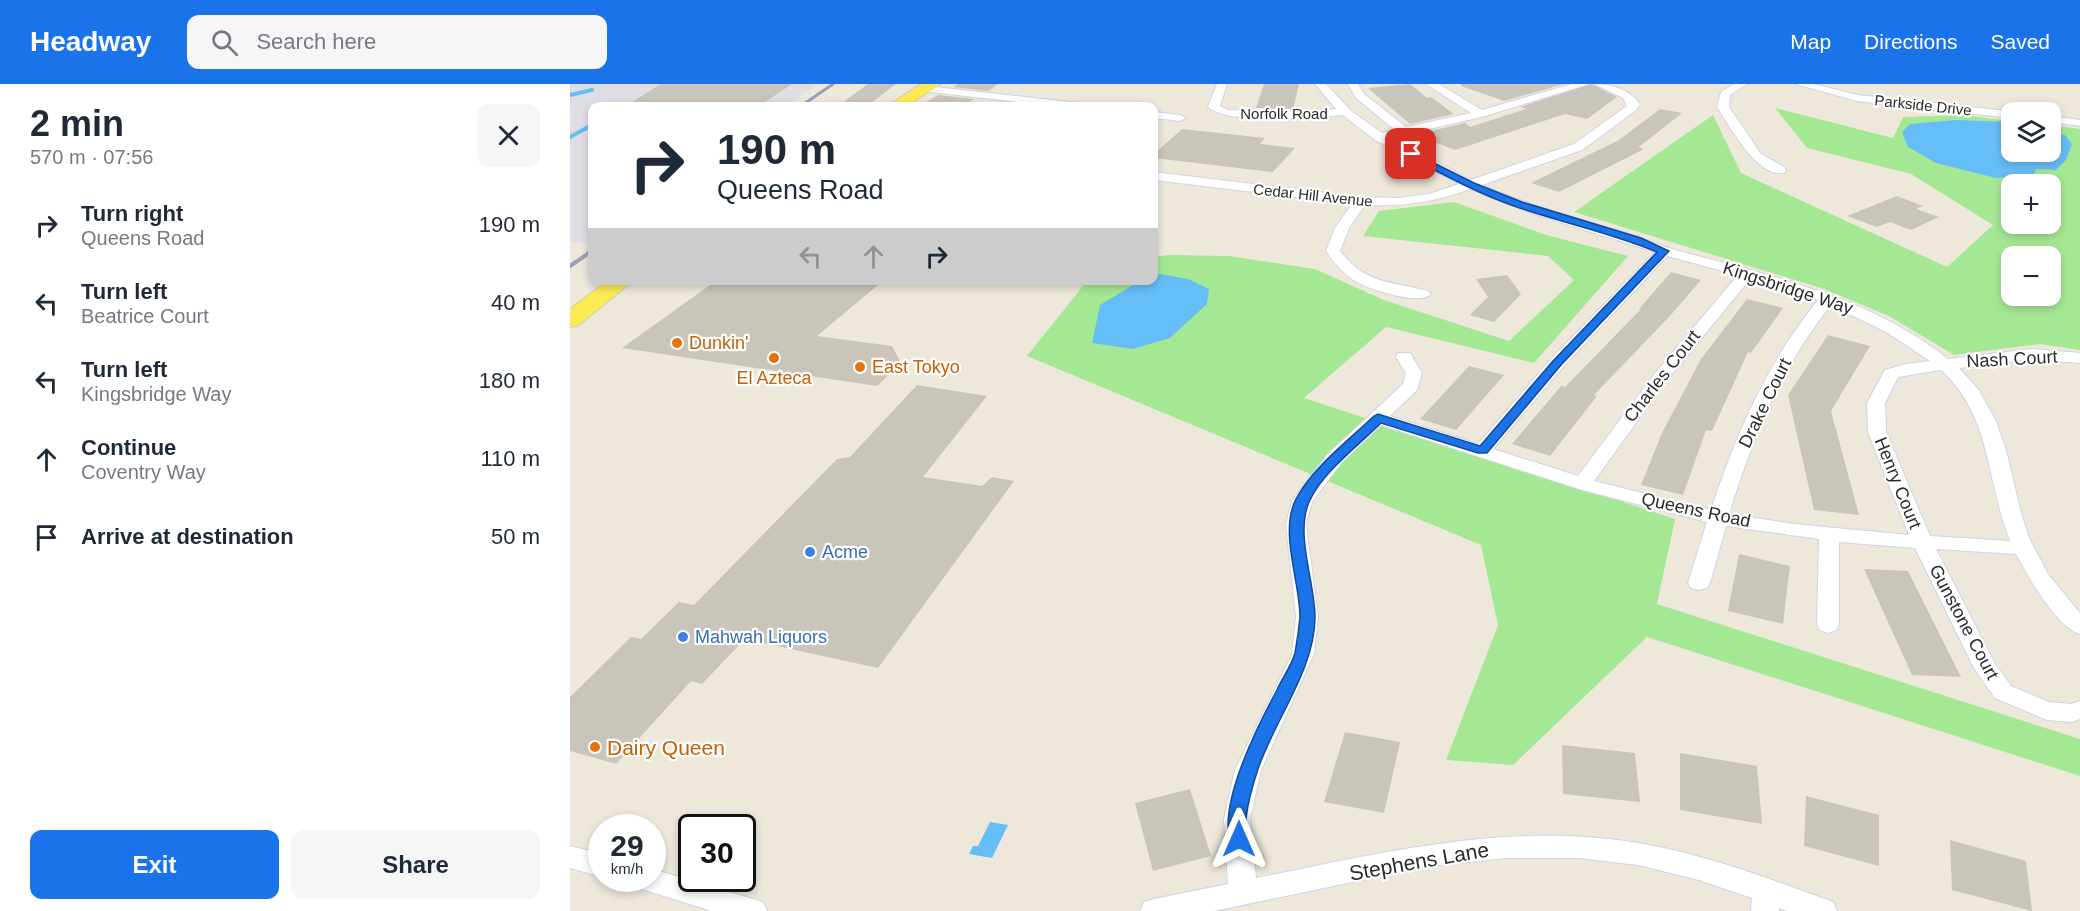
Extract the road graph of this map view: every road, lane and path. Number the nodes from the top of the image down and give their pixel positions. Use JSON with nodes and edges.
{"nodes":[{"id":1,"x":1222,"y":84,"type":"edge"},
{"id":2,"x":1320,"y":84,"type":"edge"},
{"id":3,"x":1353,"y":84,"type":"edge"},
{"id":4,"x":1584,"y":84,"type":"edge"},
{"id":5,"x":1599,"y":84,"type":"edge"},
{"id":6,"x":1742,"y":84,"type":"edge"},
{"id":7,"x":1801,"y":84,"type":"edge"},
{"id":8,"x":1435,"y":85,"type":"edge"},
{"id":9,"x":929,"y":87,"type":"edge"},
{"id":10,"x":903,"y":102,"type":"edge"},
{"id":11,"x":1047,"y":102,"type":"edge"},
{"id":12,"x":1343,"y":112,"type":"junction"},
{"id":13,"x":1480,"y":114,"type":"junction"},
{"id":14,"x":2001,"y":114,"type":"edge"},
{"id":15,"x":1158,"y":115,"type":"edge"},
{"id":16,"x":1180,"y":118,"type":"dead end"},
{"id":17,"x":2061,"y":120,"type":"edge"},
{"id":18,"x":2080,"y":123,"type":"edge"},
{"id":19,"x":1405,"y":132,"type":"junction"},
{"id":20,"x":1379,"y":137,"type":"junction"},
{"id":21,"x":1780,"y":170,"type":"dead end"},
{"id":22,"x":1421,"y":175,"type":"dead end"},
{"id":23,"x":1158,"y":176,"type":"edge"},
{"id":24,"x":1438,"y":185,"type":"dead end"},
{"id":25,"x":1471,"y":185,"type":"junction"},
{"id":26,"x":1452,"y":191,"type":"junction"},
{"id":27,"x":1361,"y":201,"type":"junction"},
{"id":28,"x":1664,"y":251,"type":"junction"},
{"id":29,"x":1747,"y":274,"type":"junction"},
{"id":30,"x":616,"y":285,"type":"edge"},
{"id":31,"x":1423,"y":294,"type":"dead end"},
{"id":32,"x":1828,"y":298,"type":"junction"},
{"id":33,"x":570,"y":320,"type":"edge"},
{"id":34,"x":1404,"y":357,"type":"dead end"},
{"id":35,"x":2080,"y":358,"type":"edge"},
{"id":36,"x":1944,"y":363,"type":"junction"},
{"id":37,"x":1378,"y":418,"type":"junction"},
{"id":38,"x":1482,"y":451,"type":"junction"},
{"id":39,"x":1583,"y":483,"type":"junction"},
{"id":40,"x":1717,"y":518,"type":"junction"},
{"id":41,"x":1829,"y":536,"type":"junction"},
{"id":42,"x":1922,"y":542,"type":"junction"},
{"id":43,"x":2025,"y":548,"type":"junction"},
{"id":44,"x":1699,"y":583,"type":"dead end"},
{"id":45,"x":1828,"y":625,"type":"dead end"},
{"id":46,"x":2080,"y":626,"type":"edge"},
{"id":47,"x":2080,"y":710,"type":"edge"},
{"id":48,"x":570,"y":857,"type":"edge"},
{"id":49,"x":588,"y":862,"type":"edge"},
{"id":50,"x":666,"y":885,"type":"edge"},
{"id":51,"x":1243,"y":892,"type":"junction"},
{"id":52,"x":1766,"y":901,"type":"edge"},
{"id":53,"x":753,"y":911,"type":"edge"},
{"id":54,"x":1154,"y":911,"type":"edge"},
{"id":55,"x":1823,"y":911,"type":"edge"}],
"edges":[{"from":1,"to":12,"type":"street","name":"Norfolk Road"},
{"from":2,"to":12,"type":"street"},
{"from":3,"to":19,"type":"street"},
{"from":4,"to":13,"type":"street"},
{"from":5,"to":25,"type":"street","name":"Cedar Hill Avenue"},
{"from":6,"to":21,"type":"street"},
{"from":7,"to":14,"type":"street","name":"Parkside Drive"},
{"from":8,"to":13,"type":"street"},
{"from":9,"to":10,"type":"main road"},
{"from":9,"to":11,"type":"street"},
{"from":12,"to":20,"type":"street"},
{"from":13,"to":19,"type":"street"},
{"from":15,"to":16,"type":"street"},
{"from":17,"to":18,"type":"street"},
{"from":19,"to":20,"type":"street"},
{"from":20,"to":22,"type":"street"},
{"from":20,"to":25,"type":"street","name":"Kingsbridge Way"},
{"from":23,"to":27,"type":"street","name":"Cedar Hill Avenue"},
{"from":24,"to":26,"type":"street"},
{"from":25,"to":26,"type":"street","name":"Cedar Hill Avenue"},
{"from":25,"to":28,"type":"street","name":"Kingsbridge Way"},
{"from":26,"to":27,"type":"street","name":"Cedar Hill Avenue"},
{"from":26,"to":28,"type":"street"},
{"from":27,"to":31,"type":"street"},
{"from":28,"to":29,"type":"street","name":"Kingsbridge Way"},
{"from":28,"to":38,"type":"street"},
{"from":29,"to":32,"type":"street","name":"Kingsbridge Way"},
{"from":29,"to":39,"type":"street","name":"Charles Court"},
{"from":30,"to":33,"type":"main road"},
{"from":32,"to":36,"type":"street","name":"Kingsbridge Way"},
{"from":32,"to":40,"type":"street","name":"Drake Court"},
{"from":34,"to":37,"type":"street"},
{"from":35,"to":36,"type":"street","name":"Nash Court"},
{"from":36,"to":42,"type":"street","name":"Henry Court"},
{"from":36,"to":43,"type":"street","name":"Kingsbridge Way"},
{"from":37,"to":38,"type":"street","name":"Queens Road"},
{"from":37,"to":51,"type":"street"},
{"from":38,"to":39,"type":"street","name":"Queens Road"},
{"from":39,"to":40,"type":"street","name":"Queens Road"},
{"from":40,"to":41,"type":"street","name":"Queens Road"},
{"from":40,"to":44,"type":"street","name":"Drake Court"},
{"from":41,"to":42,"type":"street","name":"Queens Road"},
{"from":41,"to":45,"type":"street"},
{"from":42,"to":43,"type":"street","name":"Queens Road"},
{"from":42,"to":47,"type":"street","name":"Gunstone Court"},
{"from":43,"to":46,"type":"street","name":"Kingsbridge Way"},
{"from":48,"to":49,"type":"street"},
{"from":50,"to":53,"type":"street"},
{"from":51,"to":52,"type":"street","name":"Stephens Lane"},
{"from":51,"to":54,"type":"street","name":"Stephens Lane"},
{"from":52,"to":55,"type":"street","name":"Stephens Lane"}]}
